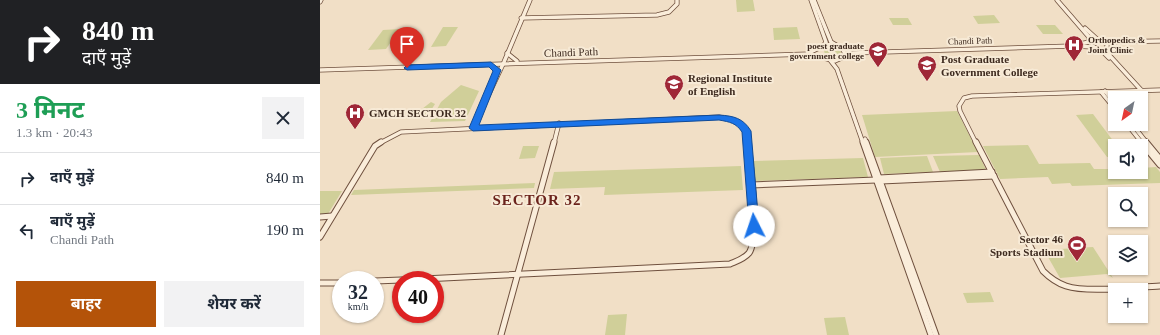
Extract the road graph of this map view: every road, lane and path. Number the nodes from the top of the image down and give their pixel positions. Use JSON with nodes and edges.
{"nodes":[{"id":1,"x":530,"y":0,"type":"edge"},
{"id":2,"x":677,"y":0,"type":"edge"},
{"id":3,"x":811,"y":0,"type":"edge"},
{"id":4,"x":814,"y":0,"type":"edge"},
{"id":5,"x":1058,"y":0,"type":"edge"},
{"id":6,"x":522,"y":18,"type":"junction"},
{"id":7,"x":1097,"y":39,"type":"junction"},
{"id":8,"x":1089,"y":41,"type":"junction"},
{"id":9,"x":1104,"y":41,"type":"junction"},
{"id":10,"x":1160,"y":42,"type":"edge"},
{"id":11,"x":824,"y":45,"type":"junction"},
{"id":12,"x":836,"y":45,"type":"junction"},
{"id":13,"x":1107,"y":47,"type":"junction"},
{"id":14,"x":1095,"y":48,"type":"junction"},
{"id":15,"x":844,"y":49,"type":"junction"},
{"id":16,"x":819,"y":50,"type":"junction"},
{"id":17,"x":507,"y":53,"type":"junction"},
{"id":18,"x":846,"y":55,"type":"junction"},
{"id":19,"x":822,"y":57,"type":"junction"},
{"id":20,"x":830,"y":60,"type":"junction"},
{"id":21,"x":840,"y":60,"type":"junction"},
{"id":22,"x":517,"y":61,"type":"junction"},
{"id":23,"x":502,"y":63,"type":"junction"},
{"id":24,"x":511,"y":64,"type":"junction"},
{"id":25,"x":491,"y":65,"type":"junction"},
{"id":26,"x":321,"y":68,"type":"edge"},
{"id":27,"x":498,"y":71,"type":"junction"},
{"id":28,"x":1140,"y":90,"type":"junction"},
{"id":29,"x":1160,"y":90,"type":"edge"},
{"id":30,"x":1102,"y":92,"type":"junction"},
{"id":31,"x":1108,"y":98,"type":"edge"},
{"id":32,"x":1108,"y":100,"type":"edge"},
{"id":33,"x":559,"y":123,"type":"junction"},
{"id":34,"x":473,"y":128,"type":"junction"},
{"id":35,"x":1133,"y":131,"type":"edge"},
{"id":36,"x":1138,"y":131,"type":"edge"},
{"id":37,"x":1160,"y":159,"type":"edge"},
{"id":38,"x":1160,"y":165,"type":"edge"},
{"id":39,"x":993,"y":174,"type":"junction"},
{"id":40,"x":879,"y":180,"type":"junction"},
{"id":41,"x":751,"y":185,"type":"junction"},
{"id":42,"x":332,"y":216,"type":"junction"},
{"id":43,"x":320,"y":217,"type":"edge"},
{"id":44,"x":320,"y":237,"type":"edge"},
{"id":45,"x":518,"y":275,"type":"junction"},
{"id":46,"x":444,"y":278,"type":"edge"},
{"id":47,"x":320,"y":283,"type":"edge"},
{"id":48,"x":332,"y":283,"type":"edge"},
{"id":49,"x":1160,"y":286,"type":"edge"},
{"id":50,"x":501,"y":335,"type":"edge"},
{"id":51,"x":932,"y":335,"type":"edge"},
{"id":52,"x":936,"y":335,"type":"edge"}],
"edges":[{"from":1,"to":6,"type":"main road"},
{"from":2,"to":6,"type":"main road"},
{"from":3,"to":11,"type":"main road"},
{"from":4,"to":12,"type":"main road"},
{"from":5,"to":7,"type":"main road"},
{"from":5,"to":8,"type":"main road"},
{"from":6,"to":17,"type":"main road"},
{"from":7,"to":8,"type":"main road","name":"Chandi Path"},
{"from":7,"to":9,"type":"main road"},
{"from":8,"to":14,"type":"main road"},
{"from":8,"to":15,"type":"main road","name":"Chandi Path"},
{"from":9,"to":10,"type":"main road"},
{"from":9,"to":13,"type":"main road"},
{"from":10,"to":13,"type":"main road"},
{"from":11,"to":12,"type":"main road"},
{"from":11,"to":16,"type":"main road"},
{"from":12,"to":15,"type":"main road"},
{"from":13,"to":14,"type":"main road","name":"Chandi Path"},
{"from":13,"to":28,"type":"main road"},
{"from":14,"to":18,"type":"main road","name":"Chandi Path"},
{"from":14,"to":28,"type":"main road"},
{"from":15,"to":18,"type":"main road"},
{"from":16,"to":19,"type":"main road"},
{"from":16,"to":22,"type":"main road","name":"Chandi Path"},
{"from":17,"to":22,"type":"main road"},
{"from":17,"to":23,"type":"main road"},
{"from":18,"to":21,"type":"main road"},
{"from":19,"to":20,"type":"main road","name":"Chandi Path"},
{"from":19,"to":24,"type":"main road","name":"Chandi Path"},
{"from":20,"to":21,"type":"main road"},
{"from":20,"to":40,"type":"main road"},
{"from":21,"to":40,"type":"main road"},
{"from":22,"to":23,"type":"main road","name":"Chandi Path"},
{"from":23,"to":24,"type":"main road","name":"Chandi Path"},
{"from":23,"to":25,"type":"main road","name":"Chandi Path"},
{"from":23,"to":26,"type":"main road","name":"Chandi Path"},
{"from":23,"to":27,"type":"main road"},
{"from":24,"to":27,"type":"main road"},
{"from":25,"to":26,"type":"main road","name":"Chandi Path"},
{"from":25,"to":27,"type":"main road"},
{"from":27,"to":34,"type":"main road"},
{"from":28,"to":29,"type":"main road"},
{"from":28,"to":30,"type":"main road"},
{"from":30,"to":31,"type":"main road"},
{"from":30,"to":32,"type":"main road"},
{"from":30,"to":39,"type":"main road"},
{"from":33,"to":34,"type":"main road"},
{"from":33,"to":41,"type":"main road"},
{"from":33,"to":45,"type":"main road"},
{"from":34,"to":42,"type":"main road"},
{"from":35,"to":38,"type":"main road"},
{"from":36,"to":37,"type":"main road"},
{"from":39,"to":40,"type":"main road"},
{"from":39,"to":49,"type":"main road"},
{"from":40,"to":41,"type":"main road"},
{"from":40,"to":51,"type":"main road"},
{"from":40,"to":52,"type":"main road"},
{"from":41,"to":45,"type":"main road"},
{"from":42,"to":43,"type":"main road"},
{"from":42,"to":44,"type":"main road"},
{"from":45,"to":46,"type":"main road"},
{"from":45,"to":50,"type":"main road"},
{"from":47,"to":48,"type":"main road"}]}
